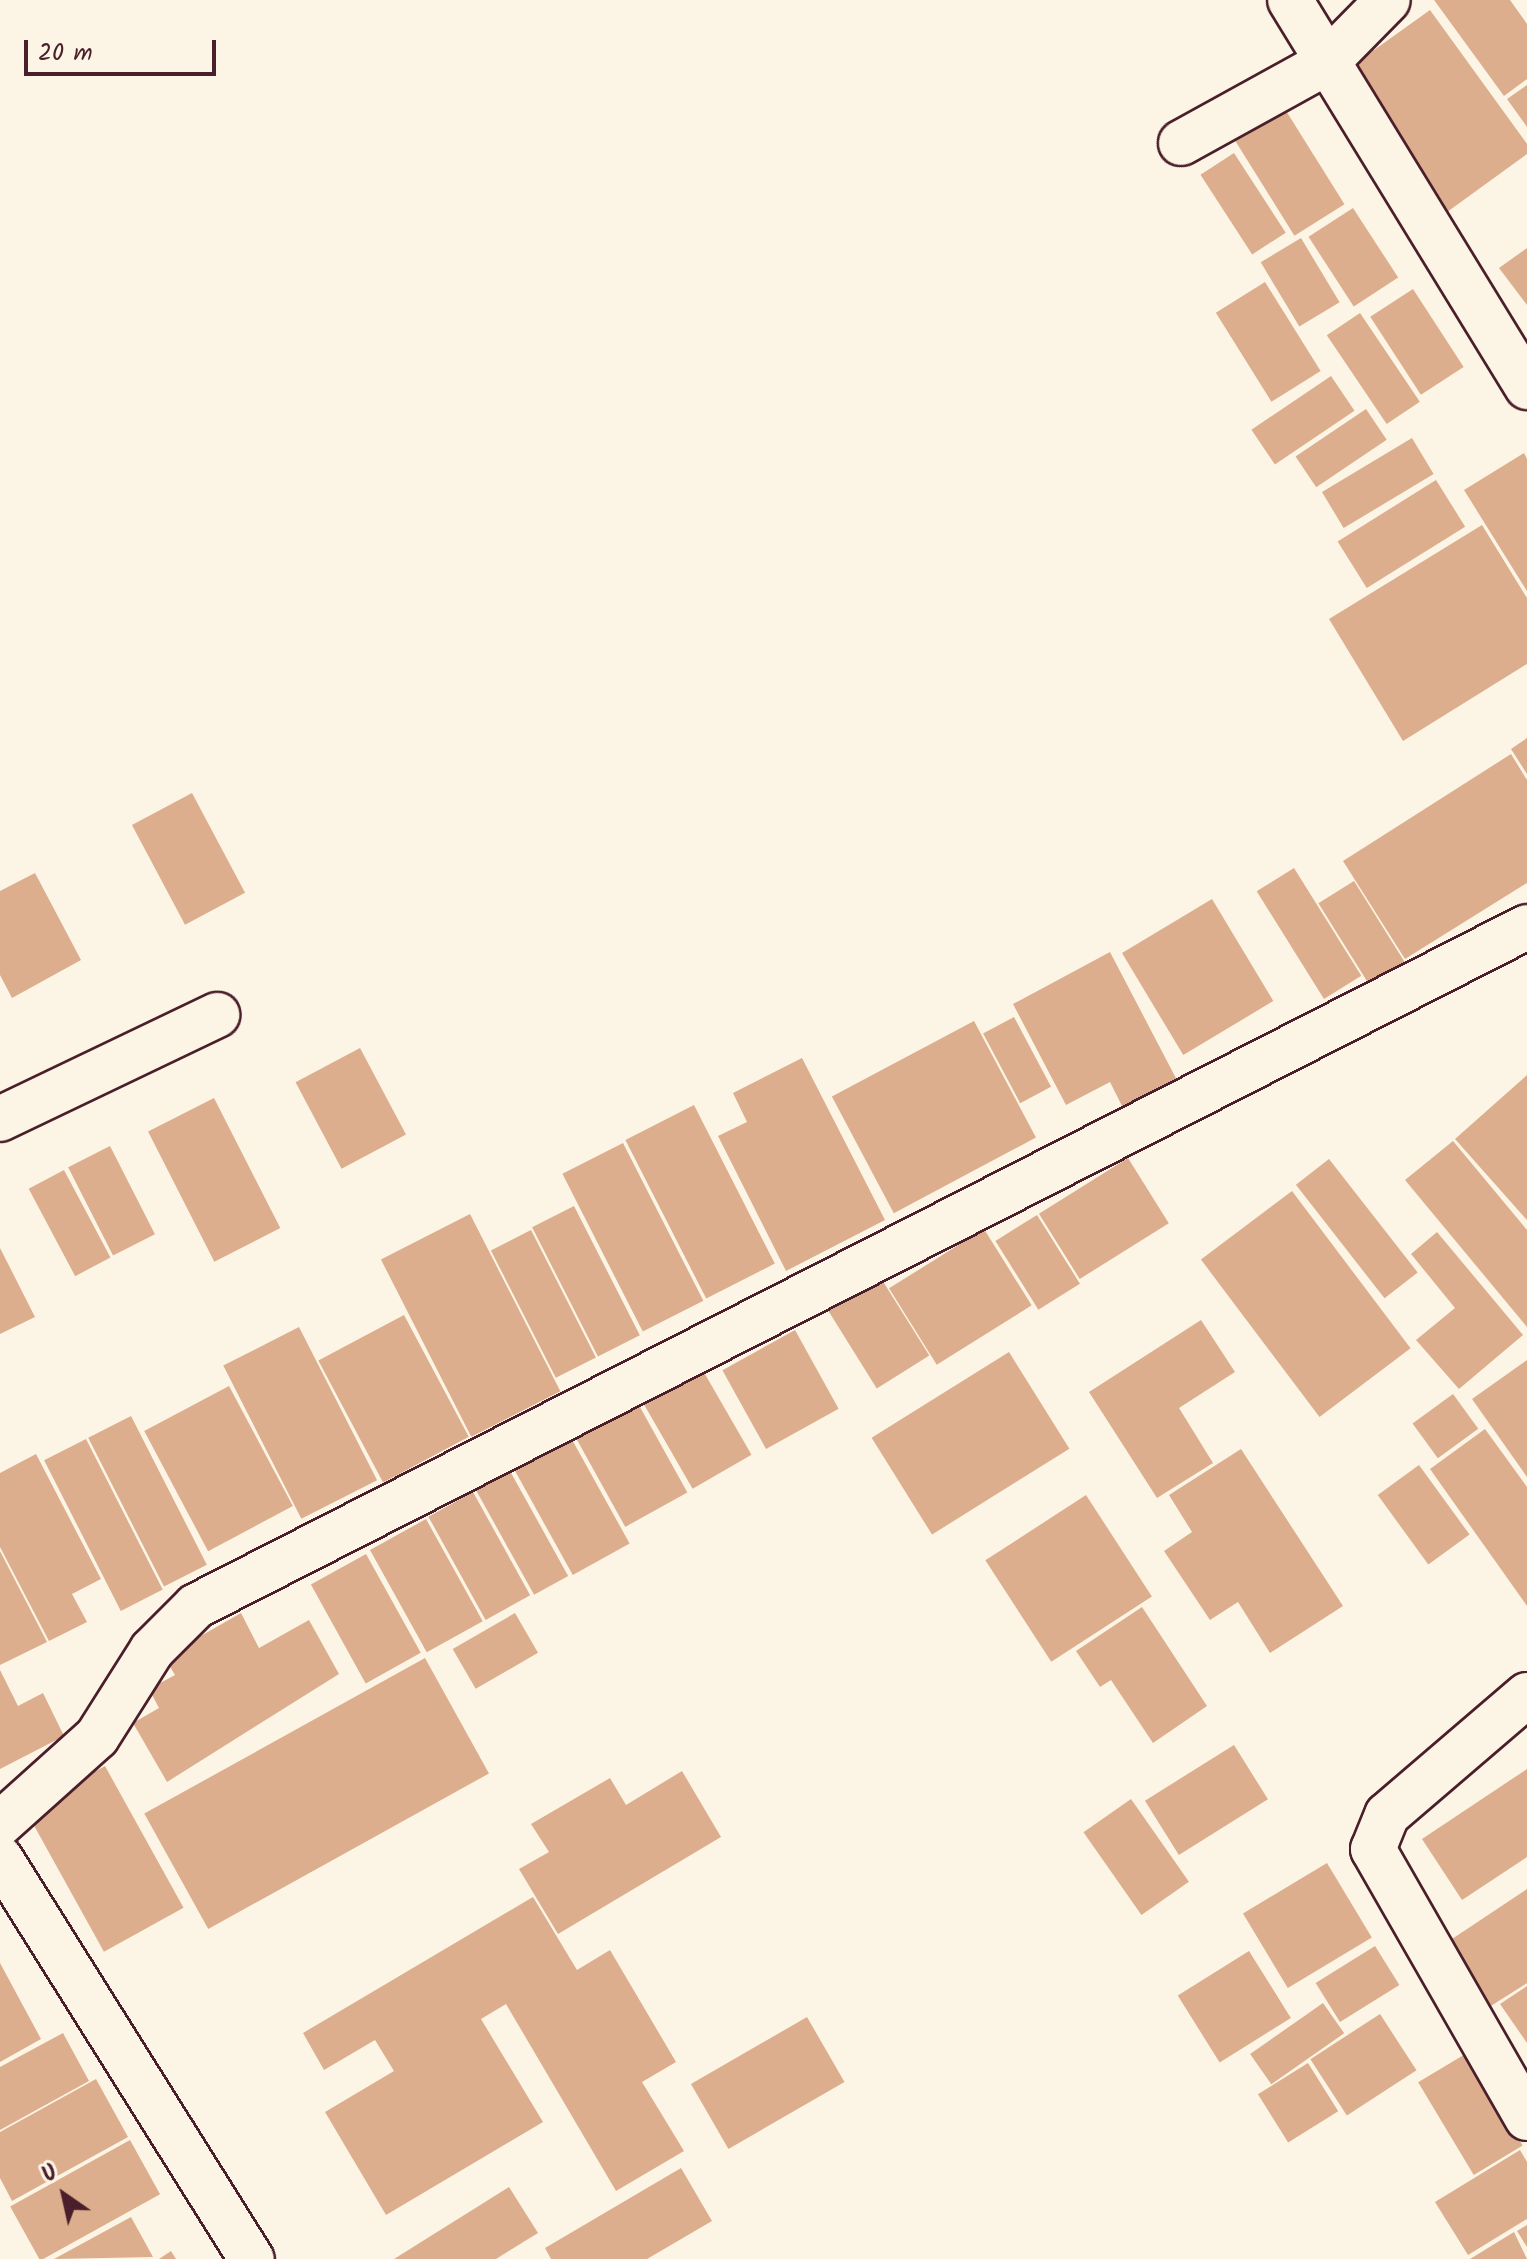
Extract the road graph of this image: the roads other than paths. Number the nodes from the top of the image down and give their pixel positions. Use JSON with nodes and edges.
{"nodes":[{"id":1,"x":1290,"y":0,"type":"edge"},
{"id":2,"x":1388,"y":0,"type":"edge"},
{"id":3,"x":1326,"y":63,"type":"junction"},
{"id":4,"x":1181,"y":143,"type":"dead end"},
{"id":5,"x":1527,"y":387,"type":"edge"},
{"id":6,"x":1527,"y":927,"type":"edge"},
{"id":7,"x":217,"y":1015,"type":"dead end"},
{"id":8,"x":0,"y":1119,"type":"edge"},
{"id":9,"x":1527,"y":1695,"type":"edge"},
{"id":10,"x":0,"y":1824,"type":"edge"},
{"id":11,"x":0,"y":1858,"type":"edge"},
{"id":12,"x":1527,"y":2118,"type":"edge"},
{"id":13,"x":252,"y":2259,"type":"edge"}],
"edges":[{"from":1,"to":3,"type":"street"},
{"from":2,"to":3,"type":"street"},
{"from":3,"to":4,"type":"street"},
{"from":3,"to":5,"type":"street"},
{"from":6,"to":10,"type":"street"},
{"from":7,"to":8,"type":"street"},
{"from":9,"to":12,"type":"street"},
{"from":11,"to":13,"type":"street"}]}
